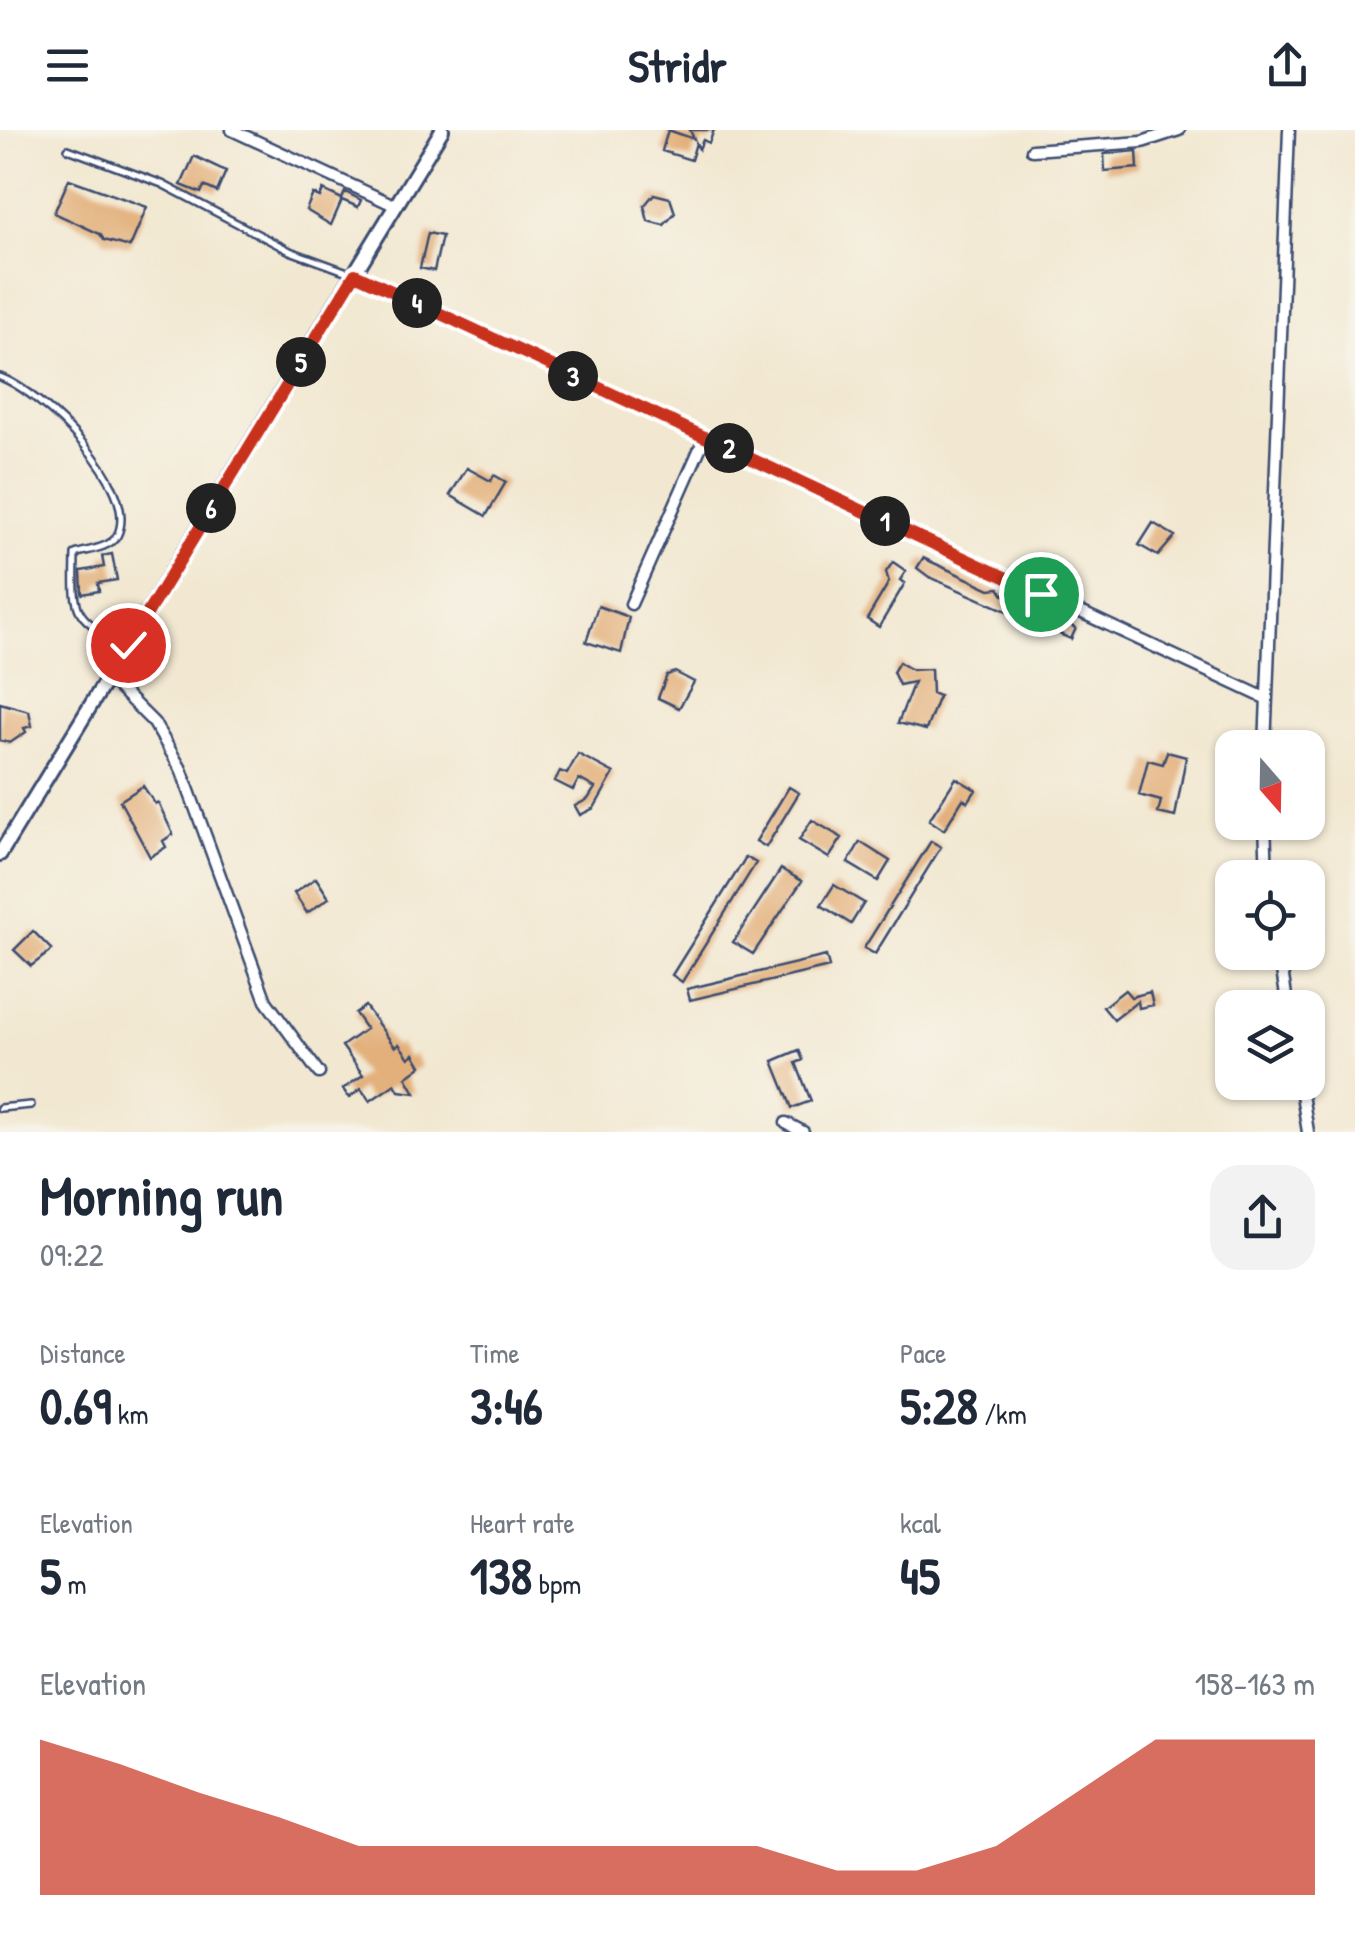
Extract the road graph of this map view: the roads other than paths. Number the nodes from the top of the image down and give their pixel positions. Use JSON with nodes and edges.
{"nodes":[{"id":1,"x":232,"y":130,"type":"edge"},
{"id":2,"x":442,"y":130,"type":"edge"},
{"id":3,"x":1179,"y":130,"type":"edge"},
{"id":4,"x":1289,"y":130,"type":"edge"},
{"id":5,"x":68,"y":149,"type":"dead end"},
{"id":6,"x":1032,"y":150,"type":"dead end"},
{"id":7,"x":396,"y":206,"type":"junction"},
{"id":8,"x":355,"y":274,"type":"junction"},
{"id":9,"x":0,"y":378,"type":"edge"},
{"id":10,"x":705,"y":437,"type":"junction"},
{"id":11,"x":631,"y":604,"type":"dead end"},
{"id":12,"x":128,"y":645,"type":"junction"},
{"id":13,"x":108,"y":677,"type":"junction"},
{"id":14,"x":1265,"y":698,"type":"junction"},
{"id":15,"x":1265,"y":730,"type":"edge"},
{"id":16,"x":0,"y":854,"type":"edge"},
{"id":17,"x":319,"y":1073,"type":"dead end"},
{"id":18,"x":1303,"y":1100,"type":"edge"},
{"id":19,"x":31,"y":1104,"type":"dead end"},
{"id":20,"x":0,"y":1108,"type":"edge"},
{"id":21,"x":786,"y":1123,"type":"dead end"},
{"id":22,"x":803,"y":1132,"type":"edge"},
{"id":23,"x":1308,"y":1132,"type":"edge"}],
"edges":[{"from":1,"to":7,"type":"street"},
{"from":2,"to":7,"type":"street"},
{"from":3,"to":6,"type":"street"},
{"from":4,"to":14,"type":"street"},
{"from":5,"to":8,"type":"lane"},
{"from":7,"to":8,"type":"street"},
{"from":8,"to":10,"type":"street"},
{"from":8,"to":12,"type":"street"},
{"from":9,"to":12,"type":"lane"},
{"from":10,"to":11,"type":"street"},
{"from":10,"to":14,"type":"street"},
{"from":12,"to":13,"type":"street"},
{"from":13,"to":16,"type":"street"},
{"from":13,"to":17,"type":"street"},
{"from":14,"to":15,"type":"street"},
{"from":18,"to":23,"type":"street"},
{"from":19,"to":20,"type":"lane"},
{"from":21,"to":22,"type":"street"}]}
